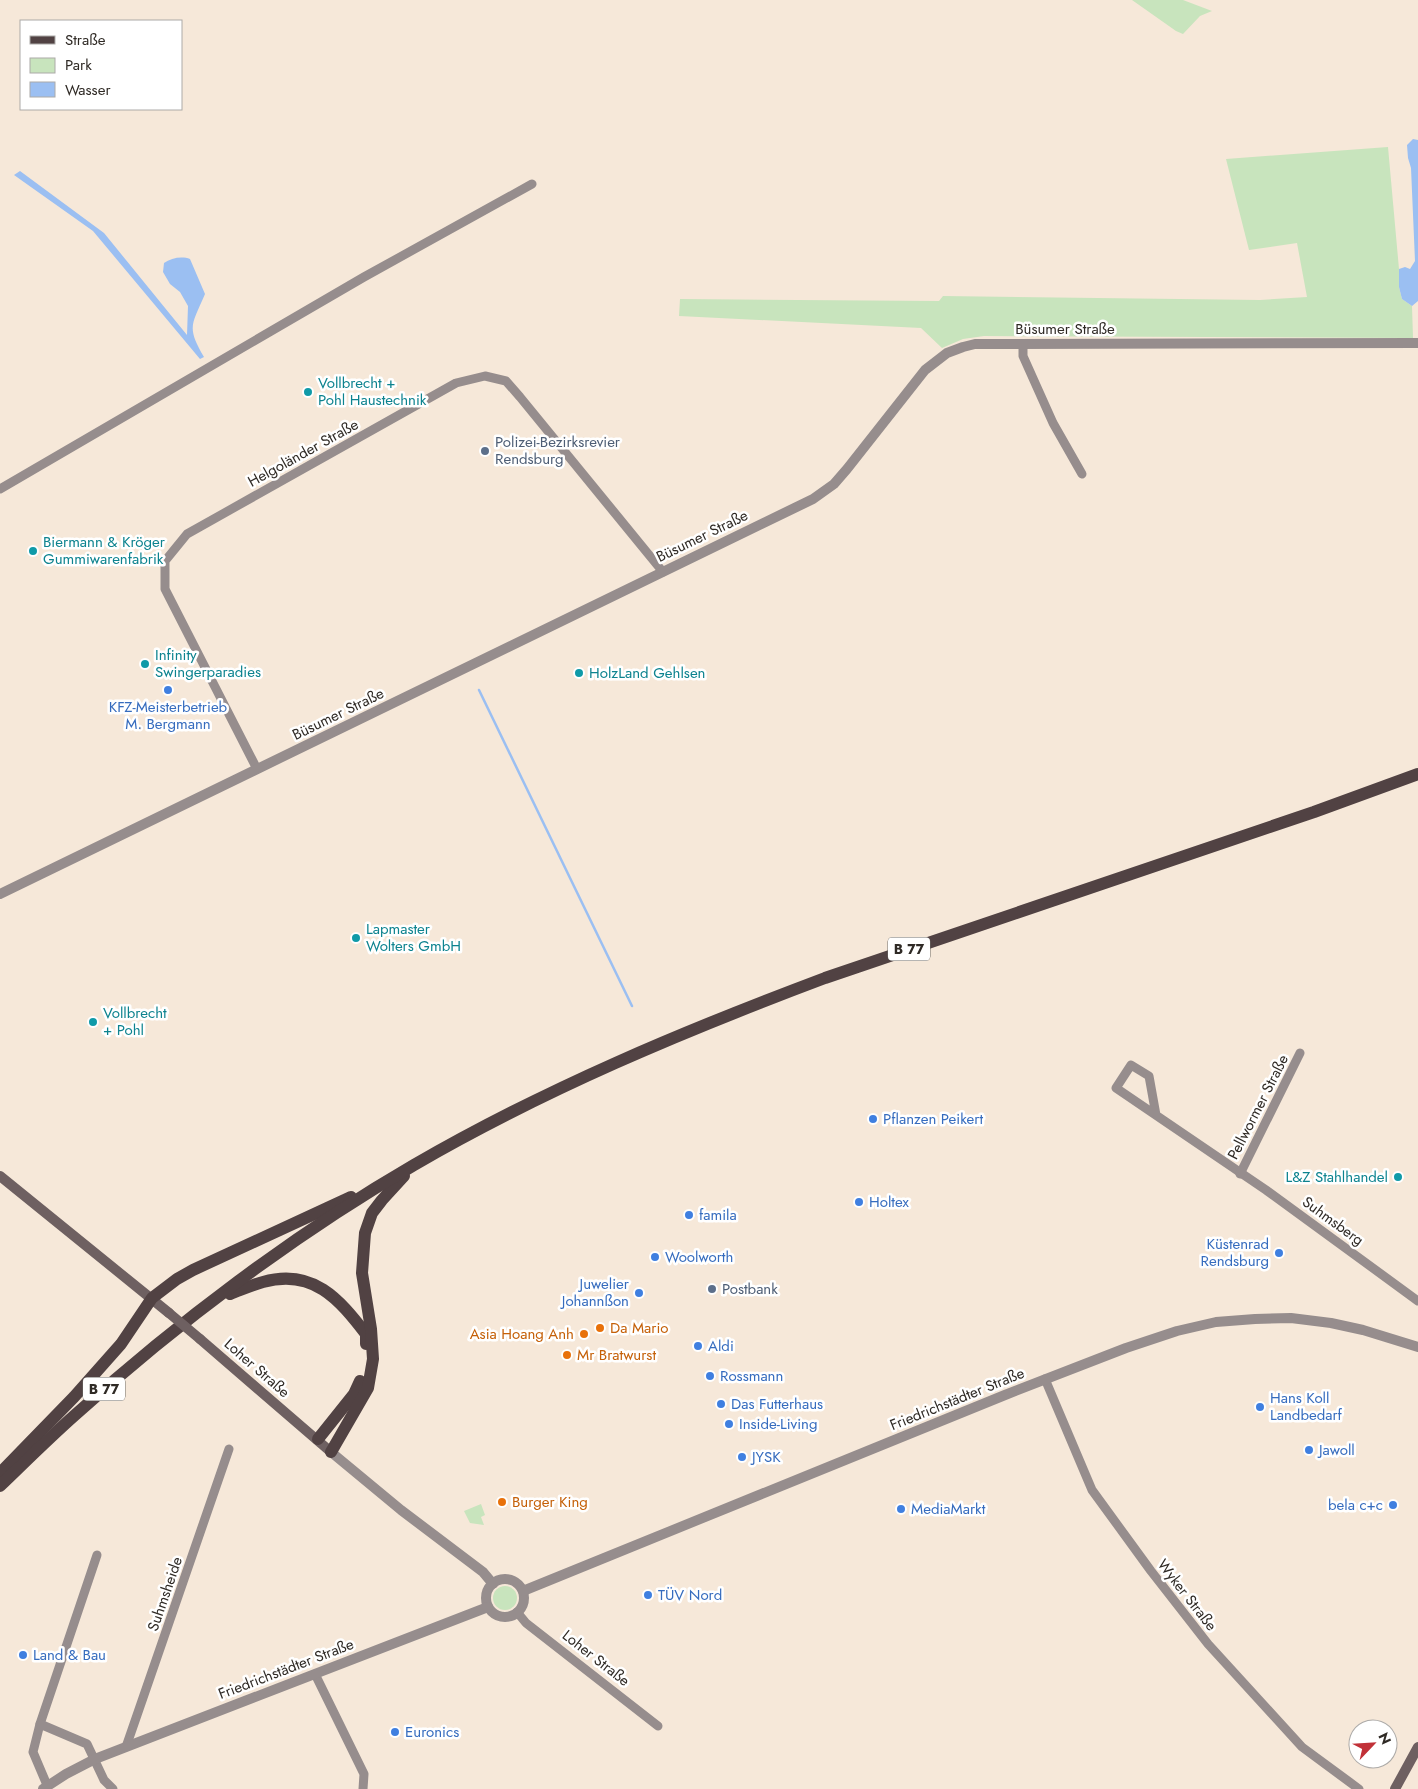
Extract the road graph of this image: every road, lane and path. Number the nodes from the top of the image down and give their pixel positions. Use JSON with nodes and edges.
{"nodes":[{"id":1,"x":532,"y":184,"type":"dead end"},
{"id":2,"x":1418,"y":342,"type":"edge"},
{"id":3,"x":1023,"y":344,"type":"junction"},
{"id":4,"x":1082,"y":474,"type":"dead end"},
{"id":5,"x":0,"y":489,"type":"edge"},
{"id":6,"x":663,"y":572,"type":"junction"},
{"id":7,"x":257,"y":770,"type":"junction"},
{"id":8,"x":1418,"y":774,"type":"edge"},
{"id":9,"x":0,"y":894,"type":"edge"},
{"id":10,"x":1300,"y":1053,"type":"dead end"},
{"id":11,"x":1156,"y":1115,"type":"junction"},
{"id":12,"x":416,"y":1164,"type":"junction"},
{"id":13,"x":1240,"y":1174,"type":"junction"},
{"id":14,"x":0,"y":1176,"type":"edge"},
{"id":15,"x":396,"y":1176,"type":"junction"},
{"id":16,"x":152,"y":1298,"type":"junction"},
{"id":17,"x":214,"y":1300,"type":"junction"},
{"id":18,"x":1418,"y":1301,"type":"edge"},
{"id":19,"x":1418,"y":1346,"type":"edge"},
{"id":20,"x":1045,"y":1379,"type":"junction"},
{"id":21,"x":318,"y":1440,"type":"junction"},
{"id":22,"x":229,"y":1449,"type":"dead end"},
{"id":23,"x":331,"y":1452,"type":"junction"},
{"id":24,"x":0,"y":1473,"type":"edge"},
{"id":25,"x":0,"y":1486,"type":"edge"},
{"id":26,"x":98,"y":1556,"type":"dead end"},
{"id":27,"x":493,"y":1584,"type":"junction"},
{"id":28,"x":523,"y":1591,"type":"junction"},
{"id":29,"x":488,"y":1607,"type":"junction"},
{"id":30,"x":517,"y":1612,"type":"junction"},
{"id":31,"x":316,"y":1674,"type":"junction"},
{"id":32,"x":40,"y":1724,"type":"junction"},
{"id":33,"x":658,"y":1726,"type":"dead end"},
{"id":34,"x":126,"y":1747,"type":"junction"},
{"id":35,"x":1418,"y":1747,"type":"edge"},
{"id":36,"x":95,"y":1759,"type":"junction"},
{"id":37,"x":45,"y":1787,"type":"edge"},
{"id":38,"x":113,"y":1789,"type":"edge"},
{"id":39,"x":363,"y":1789,"type":"edge"},
{"id":40,"x":1359,"y":1789,"type":"edge"},
{"id":41,"x":1395,"y":1789,"type":"edge"}],
"edges":[{"from":1,"to":5,"type":"street"},
{"from":2,"to":3,"type":"street","name":"Büsumer Straße"},
{"from":3,"to":4,"type":"street"},
{"from":3,"to":6,"type":"street","name":"Büsumer Straße"},
{"from":6,"to":7,"type":"street","name":"Büsumer Straße"},
{"from":6,"to":7,"type":"street","name":"Helgoländer Straße"},
{"from":7,"to":9,"type":"street","name":"Büsumer Straße"},
{"from":8,"to":12,"type":"main road","number":"B 77"},
{"from":10,"to":13,"type":"street","name":"Pellwormer Straße"},
{"from":11,"to":11,"type":"street","name":"Suhmsberg"},
{"from":11,"to":13,"type":"street","name":"Suhmsberg"},
{"from":12,"to":15,"type":"main road","number":"B 77"},
{"from":12,"to":23,"type":"main road"},
{"from":13,"to":18,"type":"street","name":"Suhmsberg"},
{"from":14,"to":16,"type":"main road","name":"Loher Straße"},
{"from":15,"to":16,"type":"main road"},
{"from":15,"to":17,"type":"main road","number":"B 77"},
{"from":16,"to":21,"type":"main road","name":"Loher Straße","bridge":true},
{"from":16,"to":24,"type":"main road"},
{"from":17,"to":21,"type":"main road"},
{"from":17,"to":25,"type":"main road","number":"B 77"},
{"from":19,"to":20,"type":"street","name":"Friedrichstädter Straße"},
{"from":20,"to":28,"type":"street","name":"Friedrichstädter Straße"},
{"from":20,"to":40,"type":"street","name":"Wyker Straße"},
{"from":21,"to":23,"type":"main road","name":"Loher Straße"},
{"from":22,"to":34,"type":"street","name":"Suhmsheide"},
{"from":23,"to":27,"type":"street","name":"Loher Straße"},
{"from":26,"to":32,"type":"street","name":"Friedrichstädter Straße"},
{"from":27,"to":28,"type":"street"},
{"from":27,"to":29,"type":"street"},
{"from":28,"to":30,"type":"street"},
{"from":29,"to":30,"type":"street"},
{"from":29,"to":31,"type":"street","name":"Friedrichstädter Straße"},
{"from":30,"to":33,"type":"street","name":"Loher Straße"},
{"from":31,"to":34,"type":"street","name":"Friedrichstädter Straße"},
{"from":31,"to":39,"type":"street"},
{"from":32,"to":36,"type":"street"},
{"from":32,"to":37,"type":"street","name":"Friedrichstädter Straße"},
{"from":34,"to":36,"type":"street","name":"Friedrichstädter Straße"},
{"from":35,"to":41,"type":"main road"},
{"from":36,"to":37,"type":"street","name":"Friedrichstädter Straße"},
{"from":36,"to":38,"type":"street"}]}
